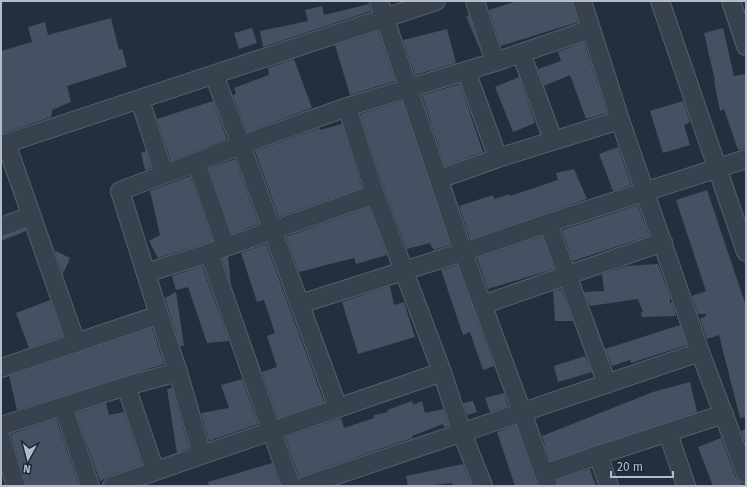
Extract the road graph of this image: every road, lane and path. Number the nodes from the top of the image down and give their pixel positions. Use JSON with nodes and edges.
{"nodes":[{"id":1,"x":436,"y":1,"type":"edge"},
{"id":2,"x":475,"y":1,"type":"edge"},
{"id":3,"x":582,"y":1,"type":"edge"},
{"id":4,"x":660,"y":1,"type":"edge"},
{"id":5,"x":731,"y":1,"type":"edge"},
{"id":6,"x":382,"y":9,"type":"edge"},
{"id":7,"x":743,"y":26,"type":"edge"},
{"id":8,"x":591,"y":30,"type":"junction"},
{"id":9,"x":746,"y":46,"type":"edge"},
{"id":10,"x":522,"y":53,"type":"junction"},
{"id":11,"x":495,"y":62,"type":"junction"},
{"id":12,"x":466,"y":71,"type":"junction"},
{"id":13,"x":214,"y":76,"type":"junction"},
{"id":14,"x":408,"y":88,"type":"junction"},
{"id":15,"x":140,"y":100,"type":"junction"},
{"id":16,"x":347,"y":107,"type":"junction"},
{"id":17,"x":620,"y":120,"type":"junction"},
{"id":18,"x":553,"y":140,"type":"junction"},
{"id":19,"x":4,"y":144,"type":"edge"},
{"id":20,"x":241,"y":145,"type":"junction"},
{"id":21,"x":498,"y":158,"type":"junction"},
{"id":22,"x":746,"y":159,"type":"edge"},
{"id":23,"x":196,"y":162,"type":"junction"},
{"id":24,"x":718,"y":169,"type":"junction"},
{"id":25,"x":164,"y":174,"type":"junction"},
{"id":26,"x":439,"y":179,"type":"junction"},
{"id":27,"x":645,"y":192,"type":"junction"},
{"id":28,"x":376,"y":194,"type":"junction"},
{"id":29,"x":32,"y":216,"type":"junction"},
{"id":30,"x":548,"y":223,"type":"junction"},
{"id":31,"x":1,"y":227,"type":"edge"},
{"id":32,"x":272,"y":230,"type":"junction"},
{"id":33,"x":663,"y":242,"type":"junction"},
{"id":34,"x":226,"y":247,"type":"junction"},
{"id":35,"x":209,"y":252,"type":"junction"},
{"id":36,"x":463,"y":252,"type":"junction"},
{"id":37,"x":746,"y":252,"type":"edge"},
{"id":38,"x":403,"y":271,"type":"junction"},
{"id":39,"x":146,"y":273,"type":"junction"},
{"id":40,"x":567,"y":275,"type":"junction"},
{"id":41,"x":300,"y":304,"type":"junction"},
{"id":42,"x":482,"y":305,"type":"junction"},
{"id":43,"x":159,"y":315,"type":"junction"},
{"id":44,"x":76,"y":343,"type":"junction"},
{"id":45,"x":700,"y":352,"type":"junction"},
{"id":46,"x":1,"y":368,"type":"edge"},
{"id":47,"x":178,"y":372,"type":"junction"},
{"id":48,"x":442,"y":372,"type":"junction"},
{"id":49,"x":607,"y":384,"type":"junction"},
{"id":50,"x":126,"y":386,"type":"junction"},
{"id":51,"x":63,"y":406,"type":"junction"},
{"id":52,"x":338,"y":408,"type":"junction"},
{"id":53,"x":522,"y":412,"type":"junction"},
{"id":54,"x":724,"y":414,"type":"junction"},
{"id":55,"x":1,"y":426,"type":"edge"},
{"id":56,"x":272,"y":430,"type":"junction"},
{"id":57,"x":462,"y":433,"type":"junction"},
{"id":58,"x":668,"y":434,"type":"junction"},
{"id":59,"x":1,"y":438,"type":"edge"},
{"id":60,"x":202,"y":455,"type":"junction"},
{"id":61,"x":598,"y":455,"type":"junction"},
{"id":62,"x":155,"y":471,"type":"junction"},
{"id":63,"x":746,"y":474,"type":"edge"},
{"id":64,"x":546,"y":480,"type":"edge"},
{"id":65,"x":16,"y":486,"type":"edge"},
{"id":66,"x":90,"y":486,"type":"edge"},
{"id":67,"x":112,"y":486,"type":"edge"},
{"id":68,"x":291,"y":486,"type":"edge"},
{"id":69,"x":304,"y":486,"type":"edge"},
{"id":70,"x":483,"y":486,"type":"edge"},
{"id":71,"x":609,"y":486,"type":"edge"},
{"id":72,"x":686,"y":486,"type":"edge"}],
"edges":[{"from":1,"to":6,"type":"street"},
{"from":2,"to":11,"type":"street"},
{"from":3,"to":8,"type":"street"},
{"from":4,"to":24,"type":"street"},
{"from":5,"to":7,"type":"street"},
{"from":6,"to":13,"type":"street"},
{"from":6,"to":14,"type":"street"},
{"from":7,"to":9,"type":"street"},
{"from":8,"to":10,"type":"street"},
{"from":8,"to":17,"type":"street"},
{"from":10,"to":11,"type":"street"},
{"from":10,"to":18,"type":"street"},
{"from":11,"to":12,"type":"street"},
{"from":12,"to":14,"type":"street"},
{"from":12,"to":21,"type":"street"},
{"from":13,"to":15,"type":"street"},
{"from":13,"to":20,"type":"street"},
{"from":14,"to":16,"type":"street"},
{"from":14,"to":26,"type":"street"},
{"from":15,"to":19,"type":"street"},
{"from":15,"to":25,"type":"street"},
{"from":16,"to":20,"type":"street"},
{"from":16,"to":28,"type":"street"},
{"from":17,"to":18,"type":"street"},
{"from":17,"to":27,"type":"street"},
{"from":18,"to":21,"type":"street"},
{"from":19,"to":29,"type":"street"},
{"from":20,"to":23,"type":"street"},
{"from":20,"to":32,"type":"street"},
{"from":21,"to":26,"type":"street"},
{"from":22,"to":24,"type":"street"},
{"from":23,"to":25,"type":"street"},
{"from":23,"to":34,"type":"street"},
{"from":24,"to":27,"type":"street"},
{"from":24,"to":37,"type":"street"},
{"from":25,"to":39,"type":"street"},
{"from":26,"to":36,"type":"street"},
{"from":27,"to":30,"type":"street"},
{"from":27,"to":33,"type":"street"},
{"from":28,"to":32,"type":"street"},
{"from":28,"to":38,"type":"street"},
{"from":29,"to":31,"type":"street"},
{"from":29,"to":44,"type":"street"},
{"from":30,"to":36,"type":"street"},
{"from":30,"to":40,"type":"street"},
{"from":32,"to":34,"type":"street"},
{"from":32,"to":41,"type":"street"},
{"from":33,"to":40,"type":"street"},
{"from":33,"to":45,"type":"street"},
{"from":34,"to":35,"type":"street"},
{"from":35,"to":39,"type":"street"},
{"from":35,"to":56,"type":"street"},
{"from":36,"to":38,"type":"street"},
{"from":36,"to":42,"type":"street"},
{"from":38,"to":41,"type":"street"},
{"from":38,"to":48,"type":"street"},
{"from":39,"to":43,"type":"street"},
{"from":40,"to":42,"type":"street"},
{"from":40,"to":49,"type":"street"},
{"from":41,"to":52,"type":"street"},
{"from":42,"to":53,"type":"street"},
{"from":43,"to":44,"type":"street"},
{"from":43,"to":47,"type":"street"},
{"from":44,"to":46,"type":"street"},
{"from":45,"to":49,"type":"street"},
{"from":45,"to":54,"type":"street"},
{"from":47,"to":50,"type":"street"},
{"from":47,"to":60,"type":"street"},
{"from":48,"to":52,"type":"street"},
{"from":48,"to":57,"type":"street"},
{"from":49,"to":53,"type":"street"},
{"from":50,"to":51,"type":"street"},
{"from":50,"to":62,"type":"street"},
{"from":51,"to":55,"type":"street"},
{"from":51,"to":66,"type":"street"},
{"from":52,"to":56,"type":"street"},
{"from":53,"to":57,"type":"street"},
{"from":53,"to":64,"type":"street"},
{"from":54,"to":58,"type":"street"},
{"from":54,"to":63,"type":"street"},
{"from":56,"to":60,"type":"street"},
{"from":56,"to":68,"type":"street"},
{"from":57,"to":69,"type":"street"},
{"from":57,"to":70,"type":"street"},
{"from":58,"to":61,"type":"street"},
{"from":58,"to":72,"type":"street"},
{"from":59,"to":65,"type":"street"},
{"from":60,"to":62,"type":"street"},
{"from":61,"to":64,"type":"street"},
{"from":61,"to":71,"type":"street"},
{"from":62,"to":67,"type":"street"}]}
